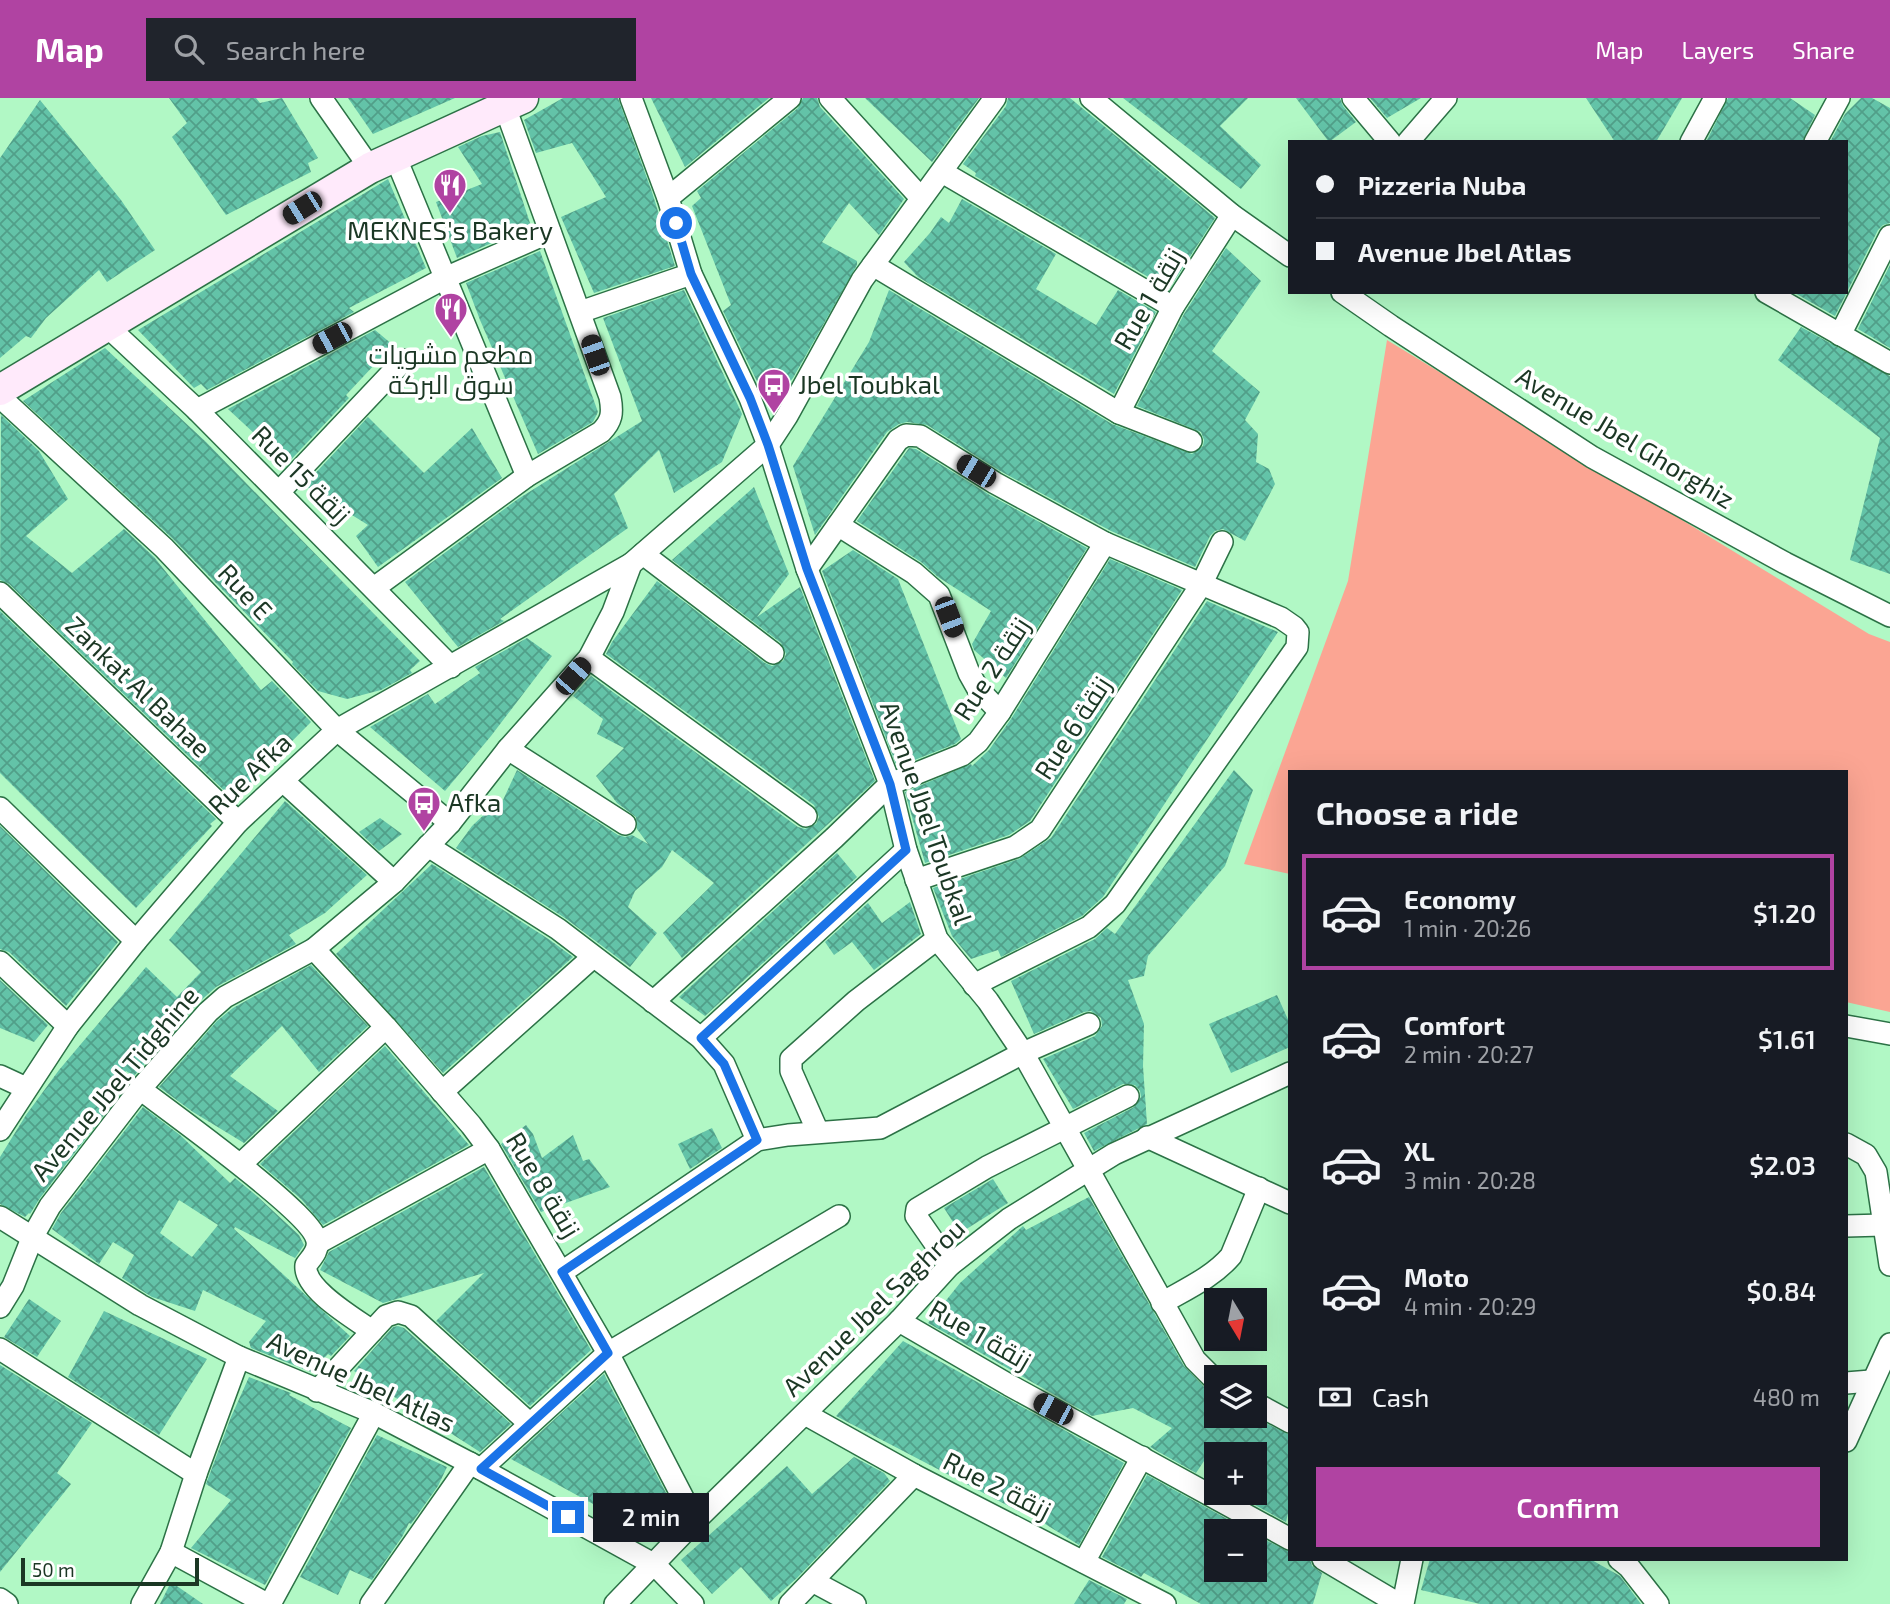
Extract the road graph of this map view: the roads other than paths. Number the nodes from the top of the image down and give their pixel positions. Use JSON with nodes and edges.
{"nodes":[{"id":1,"x":321,"y":98,"type":"edge"},
{"id":2,"x":631,"y":98,"type":"edge"},
{"id":3,"x":790,"y":98,"type":"edge"},
{"id":4,"x":830,"y":98,"type":"edge"},
{"id":5,"x":995,"y":98,"type":"edge"},
{"id":6,"x":1091,"y":98,"type":"edge"},
{"id":7,"x":1353,"y":98,"type":"edge"},
{"id":8,"x":1446,"y":98,"type":"edge"},
{"id":9,"x":1715,"y":98,"type":"edge"},
{"id":10,"x":1839,"y":98,"type":"edge"},
{"id":11,"x":514,"y":102,"type":"edge"},
{"id":12,"x":1388,"y":140,"type":"edge"},
{"id":13,"x":1410,"y":140,"type":"edge"},
{"id":14,"x":1692,"y":140,"type":"edge"},
{"id":15,"x":1816,"y":140,"type":"edge"},
{"id":16,"x":382,"y":162,"type":"junction"},
{"id":17,"x":942,"y":172,"type":"junction"},
{"id":18,"x":668,"y":198,"type":"junction"},
{"id":19,"x":921,"y":198,"type":"junction"},
{"id":20,"x":1232,"y":215,"type":"junction"},
{"id":21,"x":550,"y":232,"type":"junction"},
{"id":22,"x":1890,"y":236,"type":"edge"},
{"id":23,"x":1288,"y":255,"type":"edge"},
{"id":24,"x":873,"y":265,"type":"junction"},
{"id":25,"x":691,"y":274,"type":"junction"},
{"id":26,"x":444,"y":278,"type":"junction"},
{"id":27,"x":1345,"y":294,"type":"edge"},
{"id":28,"x":1769,"y":294,"type":"edge"},
{"id":29,"x":1173,"y":307,"type":"junction"},
{"id":30,"x":580,"y":312,"type":"junction"},
{"id":31,"x":108,"y":327,"type":"junction"},
{"id":32,"x":1840,"y":335,"type":"junction"},
{"id":33,"x":404,"y":359,"type":"dead end"},
{"id":34,"x":1890,"y":363,"type":"edge"},
{"id":35,"x":0,"y":390,"type":"edge"},
{"id":36,"x":0,"y":397,"type":"edge"},
{"id":37,"x":197,"y":410,"type":"junction"},
{"id":38,"x":1119,"y":413,"type":"junction"},
{"id":39,"x":1191,"y":441,"type":"dead end"},
{"id":40,"x":768,"y":445,"type":"junction"},
{"id":41,"x":527,"y":476,"type":"junction"},
{"id":42,"x":279,"y":492,"type":"junction"},
{"id":43,"x":838,"y":525,"type":"junction"},
{"id":44,"x":1222,"y":542,"type":"dead end"},
{"id":45,"x":1105,"y":543,"type":"junction"},
{"id":46,"x":637,"y":559,"type":"junction"},
{"id":47,"x":807,"y":569,"type":"junction"},
{"id":48,"x":1201,"y":584,"type":"junction"},
{"id":49,"x":374,"y":588,"type":"junction"},
{"id":50,"x":0,"y":593,"type":"edge"},
{"id":51,"x":1890,"y":616,"type":"edge"},
{"id":52,"x":773,"y":653,"type":"dead end"},
{"id":53,"x":589,"y":658,"type":"junction"},
{"id":54,"x":451,"y":667,"type":"junction"},
{"id":55,"x":1000,"y":712,"type":"junction"},
{"id":56,"x":337,"y":730,"type":"junction"},
{"id":57,"x":508,"y":749,"type":"junction"},
{"id":58,"x":283,"y":780,"type":"junction"},
{"id":59,"x":890,"y":784,"type":"junction"},
{"id":60,"x":0,"y":808,"type":"edge"},
{"id":61,"x":806,"y":816,"type":"dead end"},
{"id":62,"x":238,"y":822,"type":"junction"},
{"id":63,"x":450,"y":823,"type":"junction"},
{"id":64,"x":625,"y":824,"type":"dead end"},
{"id":65,"x":428,"y":846,"type":"junction"},
{"id":66,"x":906,"y":850,"type":"junction"},
{"id":67,"x":916,"y":880,"type":"junction"},
{"id":68,"x":394,"y":882,"type":"junction"},
{"id":69,"x":937,"y":939,"type":"junction"},
{"id":70,"x":136,"y":941,"type":"junction"},
{"id":71,"x":314,"y":949,"type":"junction"},
{"id":72,"x":593,"y":957,"type":"junction"},
{"id":73,"x":0,"y":962,"type":"edge"},
{"id":74,"x":974,"y":985,"type":"junction"},
{"id":75,"x":653,"y":1002,"type":"junction"},
{"id":76,"x":1089,"y":1024,"type":"dead end"},
{"id":77,"x":68,"y":1026,"type":"junction"},
{"id":78,"x":1848,"y":1026,"type":"edge"},
{"id":79,"x":386,"y":1027,"type":"junction"},
{"id":80,"x":1890,"y":1034,"type":"edge"},
{"id":81,"x":701,"y":1038,"type":"junction"},
{"id":82,"x":1023,"y":1053,"type":"junction"},
{"id":83,"x":1288,"y":1074,"type":"edge"},
{"id":84,"x":0,"y":1076,"type":"edge"},
{"id":85,"x":26,"y":1088,"type":"junction"},
{"id":86,"x":141,"y":1089,"type":"junction"},
{"id":87,"x":442,"y":1092,"type":"junction"},
{"id":88,"x":1128,"y":1096,"type":"dead end"},
{"id":89,"x":1064,"y":1126,"type":"junction"},
{"id":90,"x":0,"y":1130,"type":"edge"},
{"id":91,"x":818,"y":1132,"type":"junction"},
{"id":92,"x":1147,"y":1137,"type":"junction"},
{"id":93,"x":757,"y":1140,"type":"junction"},
{"id":94,"x":1848,"y":1145,"type":"edge"},
{"id":95,"x":489,"y":1149,"type":"junction"},
{"id":96,"x":241,"y":1164,"type":"junction"},
{"id":97,"x":1089,"y":1169,"type":"junction"},
{"id":98,"x":1259,"y":1188,"type":"junction"},
{"id":99,"x":1288,"y":1202,"type":"edge"},
{"id":100,"x":839,"y":1216,"type":"dead end"},
{"id":101,"x":0,"y":1217,"type":"edge"},
{"id":102,"x":1883,"y":1225,"type":"junction"},
{"id":103,"x":1848,"y":1226,"type":"edge"},
{"id":104,"x":33,"y":1236,"type":"junction"},
{"id":105,"x":318,"y":1243,"type":"junction"},
{"id":106,"x":950,"y":1265,"type":"junction"},
{"id":107,"x":1890,"y":1265,"type":"edge"},
{"id":108,"x":562,"y":1272,"type":"junction"},
{"id":109,"x":1162,"y":1303,"type":"junction"},
{"id":110,"x":0,"y":1307,"type":"edge"},
{"id":111,"x":899,"y":1321,"type":"junction"},
{"id":112,"x":372,"y":1331,"type":"junction"},
{"id":113,"x":1890,"y":1344,"type":"edge"},
{"id":114,"x":0,"y":1349,"type":"edge"},
{"id":115,"x":608,"y":1353,"type":"junction"},
{"id":116,"x":239,"y":1357,"type":"junction"},
{"id":117,"x":1204,"y":1369,"type":"edge"},
{"id":118,"x":1871,"y":1381,"type":"junction"},
{"id":119,"x":1848,"y":1383,"type":"edge"},
{"id":120,"x":317,"y":1391,"type":"junction"},
{"id":121,"x":1267,"y":1410,"type":"edge"},
{"id":122,"x":374,"y":1413,"type":"junction"},
{"id":123,"x":805,"y":1414,"type":"junction"},
{"id":124,"x":1288,"y":1421,"type":"edge"},
{"id":125,"x":530,"y":1424,"type":"junction"},
{"id":126,"x":1848,"y":1435,"type":"edge"},
{"id":127,"x":1142,"y":1457,"type":"junction"},
{"id":128,"x":476,"y":1466,"type":"junction"},
{"id":129,"x":196,"y":1474,"type":"junction"},
{"id":130,"x":914,"y":1475,"type":"junction"},
{"id":131,"x":695,"y":1521,"type":"junction"},
{"id":132,"x":1288,"y":1538,"type":"edge"},
{"id":133,"x":171,"y":1552,"type":"junction"},
{"id":134,"x":1327,"y":1561,"type":"edge"},
{"id":135,"x":1412,"y":1561,"type":"edge"},
{"id":136,"x":1084,"y":1562,"type":"junction"},
{"id":137,"x":1631,"y":1562,"type":"edge"},
{"id":138,"x":655,"y":1565,"type":"junction"},
{"id":139,"x":814,"y":1582,"type":"junction"},
{"id":140,"x":0,"y":1600,"type":"edge"},
{"id":141,"x":7,"y":1604,"type":"edge"},
{"id":142,"x":142,"y":1604,"type":"edge"},
{"id":143,"x":269,"y":1604,"type":"edge"},
{"id":144,"x":371,"y":1604,"type":"edge"},
{"id":145,"x":615,"y":1604,"type":"edge"},
{"id":146,"x":693,"y":1604,"type":"edge"},
{"id":147,"x":790,"y":1604,"type":"edge"},
{"id":148,"x":855,"y":1604,"type":"edge"},
{"id":149,"x":1165,"y":1604,"type":"edge"},
{"id":150,"x":1401,"y":1604,"type":"edge"},
{"id":151,"x":1658,"y":1604,"type":"edge"}],
"edges":[{"from":1,"to":16,"type":"street"},
{"from":2,"to":18,"type":"street","name":"Avenue Jbel Toubkal"},
{"from":3,"to":18,"type":"street"},
{"from":4,"to":19,"type":"street"},
{"from":5,"to":17,"type":"street","name":"Avenue Jbel Tidghine"},
{"from":6,"to":20,"type":"street"},
{"from":7,"to":12,"type":"street"},
{"from":8,"to":13,"type":"street"},
{"from":9,"to":14,"type":"street"},
{"from":10,"to":15,"type":"street"},
{"from":11,"to":16,"type":"street"},
{"from":11,"to":21,"type":"street"},
{"from":16,"to":26,"type":"street"},
{"from":16,"to":31,"type":"street"},
{"from":17,"to":19,"type":"street","name":"Avenue Jbel Tidghine"},
{"from":17,"to":29,"type":"street"},
{"from":18,"to":25,"type":"street","name":"Avenue Jbel Toubkal"},
{"from":19,"to":24,"type":"street","name":"Avenue Jbel Tidghine"},
{"from":20,"to":23,"type":"street"},
{"from":20,"to":29,"type":"street","name":"Rue 1 زنقة"},
{"from":21,"to":26,"type":"street"},
{"from":21,"to":30,"type":"street"},
{"from":22,"to":32,"type":"street"},
{"from":24,"to":38,"type":"street"},
{"from":24,"to":40,"type":"street","name":"Avenue Jbel Tidghine"},
{"from":25,"to":30,"type":"street"},
{"from":25,"to":40,"type":"street","name":"Avenue Jbel Toubkal"},
{"from":26,"to":37,"type":"street"},
{"from":26,"to":41,"type":"street"},
{"from":27,"to":51,"type":"street","name":"Avenue Jbel Ghorghiz"},
{"from":28,"to":32,"type":"street"},
{"from":29,"to":38,"type":"street","name":"Rue 1 زنقة"},
{"from":30,"to":41,"type":"street"},
{"from":31,"to":35,"type":"street"},
{"from":31,"to":37,"type":"street","name":"Rue 15 زنقة"},
{"from":32,"to":34,"type":"street"},
{"from":33,"to":42,"type":"street"},
{"from":36,"to":56,"type":"street","name":"Rue E"},
{"from":37,"to":42,"type":"street","name":"Rue 15 زنقة"},
{"from":38,"to":39,"type":"street"},
{"from":40,"to":46,"type":"street","name":"Avenue Jbel Tidghine"},
{"from":40,"to":47,"type":"street","name":"Avenue Jbel Toubkal"},
{"from":41,"to":49,"type":"street"},
{"from":42,"to":49,"type":"street","name":"Rue 15 زنقة"},
{"from":43,"to":45,"type":"street"},
{"from":43,"to":47,"type":"street"},
{"from":43,"to":55,"type":"street"},
{"from":44,"to":48,"type":"street","name":"Rue 6 زنقة"},
{"from":45,"to":48,"type":"street"},
{"from":45,"to":55,"type":"street","name":"Rue 2 زنقة"},
{"from":46,"to":52,"type":"street"},
{"from":46,"to":53,"type":"street","name":"Avenue Jbel Tidghine"},
{"from":46,"to":54,"type":"street","name":"Rue Afka"},
{"from":47,"to":59,"type":"street","name":"Avenue Jbel Toubkal"},
{"from":48,"to":67,"type":"street","name":"Rue 6 زنقة"},
{"from":48,"to":74,"type":"street"},
{"from":49,"to":54,"type":"street","name":"Rue 15 زنقة"},
{"from":50,"to":62,"type":"street","name":"Zankat Al Bahae"},
{"from":53,"to":57,"type":"street","name":"Avenue Jbel Tidghine"},
{"from":53,"to":61,"type":"street"},
{"from":54,"to":56,"type":"street","name":"Rue Afka"},
{"from":55,"to":59,"type":"street","name":"Rue 2 زنقة"},
{"from":56,"to":58,"type":"street","name":"Rue Afka"},
{"from":56,"to":63,"type":"street","name":"Rue E"},
{"from":57,"to":63,"type":"street","name":"Avenue Jbel Tidghine"},
{"from":57,"to":64,"type":"street"},
{"from":58,"to":62,"type":"street","name":"Rue Afka"},
{"from":58,"to":68,"type":"street"},
{"from":59,"to":66,"type":"street","name":"Avenue Jbel Toubkal"},
{"from":59,"to":75,"type":"street"},
{"from":60,"to":70,"type":"street"},
{"from":62,"to":70,"type":"street","name":"Rue Afka"},
{"from":63,"to":65,"type":"street","name":"Avenue Jbel Tidghine"},
{"from":65,"to":68,"type":"street","name":"Avenue Jbel Tidghine"},
{"from":65,"to":72,"type":"street"},
{"from":66,"to":67,"type":"street","name":"Avenue Jbel Toubkal"},
{"from":66,"to":81,"type":"street"},
{"from":67,"to":69,"type":"street","name":"Avenue Jbel Toubkal"},
{"from":68,"to":71,"type":"street","name":"Avenue Jbel Tidghine"},
{"from":69,"to":74,"type":"street","name":"Avenue Jbel Toubkal"},
{"from":69,"to":91,"type":"street"},
{"from":70,"to":77,"type":"street","name":"Rue Afka"},
{"from":71,"to":79,"type":"street","name":"Rue 8 زنقة"},
{"from":71,"to":86,"type":"street","name":"Avenue Jbel Tidghine"},
{"from":72,"to":75,"type":"street"},
{"from":72,"to":87,"type":"street"},
{"from":73,"to":77,"type":"street"},
{"from":74,"to":82,"type":"street","name":"Avenue Jbel Toubkal"},
{"from":75,"to":81,"type":"street"},
{"from":76,"to":82,"type":"street"},
{"from":77,"to":85,"type":"street","name":"Rue Afka"},
{"from":78,"to":80,"type":"street"},
{"from":79,"to":87,"type":"street","name":"Rue 8 زنقة"},
{"from":79,"to":96,"type":"street"},
{"from":81,"to":93,"type":"street"},
{"from":82,"to":89,"type":"street","name":"Avenue Jbel Toubkal"},
{"from":82,"to":91,"type":"street"},
{"from":83,"to":92,"type":"street","name":"Avenue Jbel Saghrou"},
{"from":84,"to":85,"type":"street"},
{"from":85,"to":90,"type":"street","name":"Rue Afka"},
{"from":86,"to":96,"type":"street"},
{"from":86,"to":104,"type":"street","name":"Avenue Jbel Tidghine"},
{"from":87,"to":95,"type":"street","name":"Rue 8 زنقة"},
{"from":88,"to":89,"type":"street"},
{"from":89,"to":97,"type":"street","name":"Avenue Jbel Toubkal"},
{"from":89,"to":106,"type":"street"},
{"from":91,"to":93,"type":"street"},
{"from":92,"to":97,"type":"street","name":"Avenue Jbel Saghrou"},
{"from":92,"to":98,"type":"street"},
{"from":93,"to":108,"type":"street"},
{"from":94,"to":102,"type":"street"},
{"from":95,"to":105,"type":"street"},
{"from":95,"to":108,"type":"street","name":"Rue 8 زنقة"},
{"from":96,"to":105,"type":"street"},
{"from":97,"to":106,"type":"street","name":"Avenue Jbel Saghrou"},
{"from":97,"to":109,"type":"street","name":"Avenue Jbel Toubkal"},
{"from":98,"to":99,"type":"street"},
{"from":98,"to":109,"type":"street"},
{"from":100,"to":115,"type":"street"},
{"from":101,"to":104,"type":"street","name":"Avenue Jbel Atlas"},
{"from":102,"to":103,"type":"street"},
{"from":102,"to":107,"type":"street"},
{"from":104,"to":110,"type":"street","name":"Avenue Jbel Tidghine"},
{"from":104,"to":116,"type":"street","name":"Avenue Jbel Atlas"},
{"from":105,"to":112,"type":"street"},
{"from":106,"to":111,"type":"street","name":"Avenue Jbel Saghrou"},
{"from":108,"to":115,"type":"street","name":"Rue 8 زنقة"},
{"from":109,"to":117,"type":"street","name":"Avenue Jbel Toubkal"},
{"from":111,"to":123,"type":"street","name":"Avenue Jbel Saghrou"},
{"from":111,"to":127,"type":"street","name":"Rue 1 زنقة"},
{"from":112,"to":120,"type":"street"},
{"from":112,"to":125,"type":"street"},
{"from":113,"to":118,"type":"street"},
{"from":114,"to":129,"type":"street"},
{"from":115,"to":125,"type":"street"},
{"from":115,"to":131,"type":"street","name":"Rue 8 زنقة"},
{"from":116,"to":120,"type":"street","name":"Avenue Jbel Atlas"},
{"from":116,"to":129,"type":"street"},
{"from":118,"to":119,"type":"street"},
{"from":118,"to":126,"type":"street"},
{"from":120,"to":122,"type":"street","name":"Avenue Jbel Atlas"},
{"from":121,"to":124,"type":"street"},
{"from":122,"to":128,"type":"street","name":"Avenue Jbel Atlas"},
{"from":122,"to":143,"type":"street"},
{"from":123,"to":130,"type":"street","name":"Rue 2 زنقة"},
{"from":123,"to":131,"type":"street","name":"Avenue Jbel Saghrou"},
{"from":125,"to":128,"type":"street"},
{"from":127,"to":132,"type":"street","name":"Rue 1 زنقة"},
{"from":127,"to":136,"type":"street"},
{"from":128,"to":138,"type":"street","name":"Avenue Jbel Atlas"},
{"from":128,"to":144,"type":"street"},
{"from":129,"to":133,"type":"street"},
{"from":130,"to":136,"type":"street","name":"Rue 2 زنقة"},
{"from":130,"to":139,"type":"street"},
{"from":131,"to":138,"type":"street","name":"Avenue Jbel Saghrou"},
{"from":133,"to":142,"type":"street"},
{"from":133,"to":143,"type":"street"},
{"from":134,"to":150,"type":"street"},
{"from":135,"to":150,"type":"street"},
{"from":136,"to":149,"type":"street","name":"Rue 2 زنقة"},
{"from":137,"to":151,"type":"street"},
{"from":138,"to":145,"type":"street","name":"Avenue Jbel Saghrou"},
{"from":138,"to":146,"type":"street","name":"Avenue Jbel Atlas"},
{"from":139,"to":147,"type":"street"},
{"from":139,"to":148,"type":"street"},
{"from":140,"to":141,"type":"street"}]}
